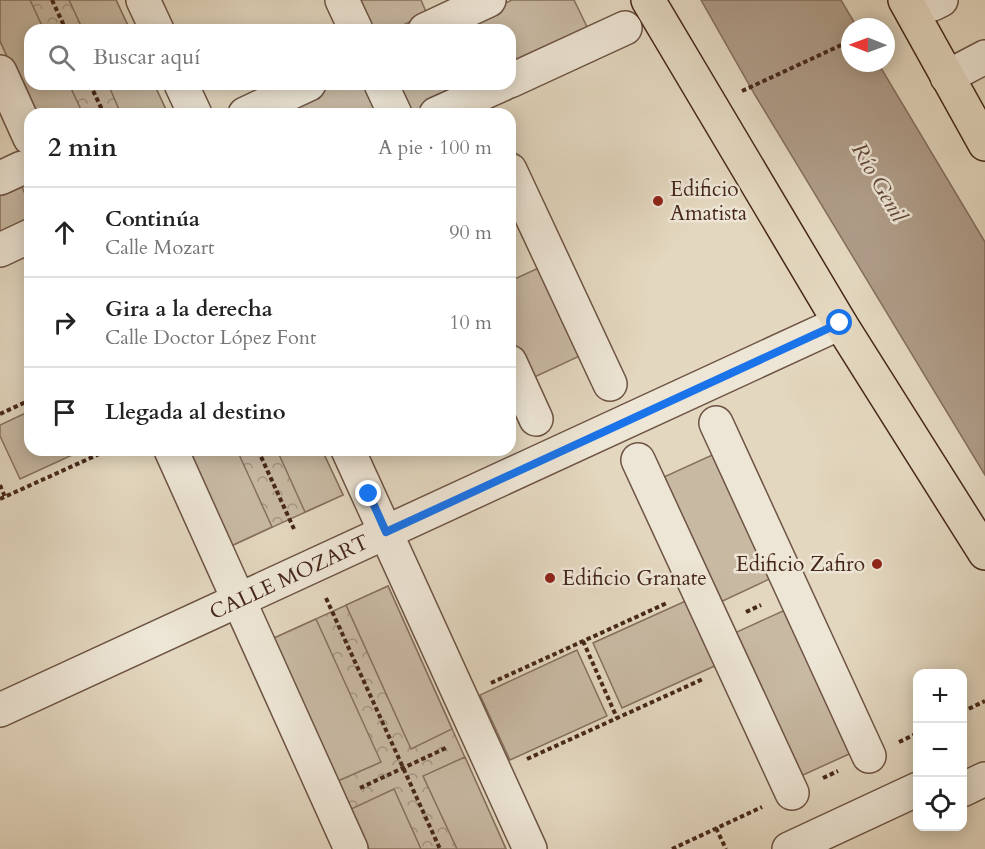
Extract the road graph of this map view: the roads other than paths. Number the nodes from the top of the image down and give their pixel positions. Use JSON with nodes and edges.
{"nodes":[{"id":1,"x":143,"y":0,"type":"edge"},
{"id":2,"x":342,"y":0,"type":"edge"},
{"id":3,"x":489,"y":0,"type":"edge"},
{"id":4,"x":648,"y":0,"type":"edge"},
{"id":5,"x":926,"y":1,"type":"edge"},
{"id":6,"x":435,"y":21,"type":"edge"},
{"id":7,"x":154,"y":24,"type":"edge"},
{"id":8,"x":353,"y":24,"type":"edge"},
{"id":9,"x":625,"y":28,"type":"dead end"},
{"id":10,"x":985,"y":57,"type":"edge"},
{"id":11,"x":0,"y":72,"type":"edge"},
{"id":12,"x":947,"y":77,"type":"junction"},
{"id":13,"x":516,"y":78,"type":"edge"},
{"id":14,"x":184,"y":90,"type":"edge"},
{"id":15,"x":296,"y":90,"type":"edge"},
{"id":16,"x":384,"y":90,"type":"edge"},
{"id":17,"x":483,"y":95,"type":"edge"},
{"id":18,"x":192,"y":108,"type":"edge"},
{"id":19,"x":258,"y":108,"type":"edge"},
{"id":20,"x":392,"y":108,"type":"edge"},
{"id":21,"x":451,"y":108,"type":"edge"},
{"id":22,"x":985,"y":144,"type":"edge"},
{"id":23,"x":17,"y":161,"type":"edge"},
{"id":24,"x":516,"y":183,"type":"edge"},
{"id":25,"x":24,"y":239,"type":"edge"},
{"id":26,"x":0,"y":250,"type":"edge"},
{"id":27,"x":840,"y":323,"type":"junction"},
{"id":28,"x":516,"y":375,"type":"edge"},
{"id":29,"x":610,"y":384,"type":"dead end"},
{"id":30,"x":536,"y":418,"type":"dead end"},
{"id":31,"x":716,"y":423,"type":"dead end"},
{"id":32,"x":174,"y":456,"type":"edge"},
{"id":33,"x":638,"y":460,"type":"dead end"},
{"id":34,"x":354,"y":464,"type":"edge"},
{"id":35,"x":386,"y":532,"type":"junction"},
{"id":36,"x":985,"y":553,"type":"edge"},
{"id":37,"x":239,"y":600,"type":"junction"},
{"id":38,"x":0,"y":710,"type":"edge"},
{"id":39,"x":870,"y":756,"type":"dead end"},
{"id":40,"x":985,"y":758,"type":"edge"},
{"id":41,"x":967,"y":766,"type":"edge"},
{"id":42,"x":985,"y":779,"type":"edge"},
{"id":43,"x":967,"y":787,"type":"edge"},
{"id":44,"x":913,"y":791,"type":"edge"},
{"id":45,"x":792,"y":793,"type":"dead end"},
{"id":46,"x":913,"y":813,"type":"edge"},
{"id":47,"x":351,"y":849,"type":"edge"},
{"id":48,"x":530,"y":849,"type":"edge"},
{"id":49,"x":789,"y":849,"type":"edge"},
{"id":50,"x":836,"y":849,"type":"edge"}],
"edges":[{"from":1,"to":7,"type":"street"},
{"from":2,"to":8,"type":"street"},
{"from":3,"to":6,"type":"street"},
{"from":4,"to":27,"type":"main road"},
{"from":5,"to":12,"type":"main road"},
{"from":9,"to":13,"type":"street"},
{"from":10,"to":12,"type":"street"},
{"from":11,"to":23,"type":"street"},
{"from":12,"to":22,"type":"main road"},
{"from":14,"to":18,"type":"street"},
{"from":15,"to":19,"type":"street"},
{"from":16,"to":20,"type":"street"},
{"from":17,"to":21,"type":"street"},
{"from":24,"to":29,"type":"street"},
{"from":25,"to":26,"type":"street"},
{"from":27,"to":35,"type":"street","name":"CALLE MOZART"},
{"from":27,"to":36,"type":"main road"},
{"from":28,"to":30,"type":"street"},
{"from":31,"to":39,"type":"street"},
{"from":32,"to":37,"type":"street"},
{"from":33,"to":45,"type":"street"},
{"from":34,"to":35,"type":"street"},
{"from":35,"to":37,"type":"street","name":"CALLE MOZART"},
{"from":35,"to":48,"type":"street"},
{"from":37,"to":38,"type":"street","name":"CALLE MOZART"},
{"from":37,"to":47,"type":"street"},
{"from":40,"to":41,"type":"street"},
{"from":42,"to":43,"type":"street"},
{"from":44,"to":49,"type":"street"},
{"from":46,"to":50,"type":"street"}]}
